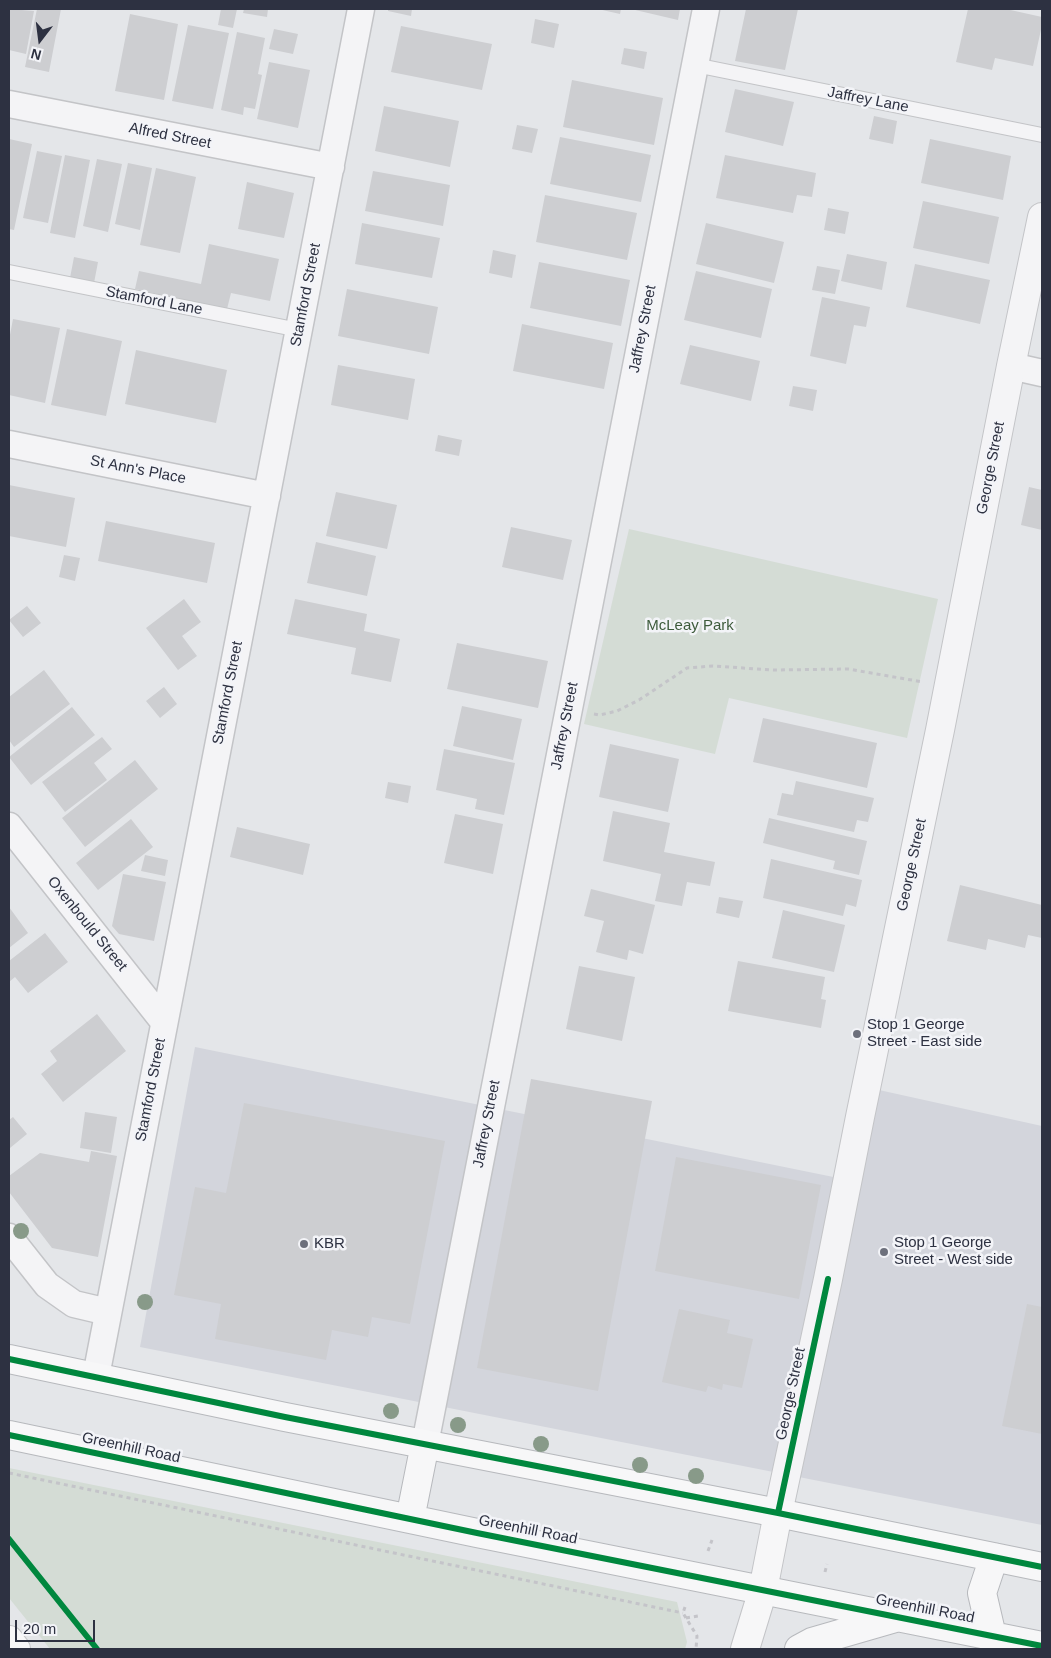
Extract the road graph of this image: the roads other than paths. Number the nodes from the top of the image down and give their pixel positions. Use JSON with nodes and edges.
{"nodes":[{"id":1,"x":361,"y":9,"type":"edge"},
{"id":2,"x":706,"y":9,"type":"edge"},
{"id":3,"x":695,"y":65,"type":"junction"},
{"id":4,"x":9,"y":104,"type":"edge"},
{"id":5,"x":1042,"y":135,"type":"edge"},
{"id":6,"x":331,"y":167,"type":"junction"},
{"id":7,"x":1042,"y":217,"type":"edge"},
{"id":8,"x":9,"y":272,"type":"edge"},
{"id":9,"x":299,"y":330,"type":"junction"},
{"id":10,"x":1011,"y":366,"type":"junction"},
{"id":11,"x":1042,"y":373,"type":"edge"},
{"id":12,"x":9,"y":444,"type":"edge"},
{"id":13,"x":267,"y":496,"type":"junction"},
{"id":14,"x":9,"y":826,"type":"edge"},
{"id":15,"x":164,"y":1022,"type":"junction"},
{"id":16,"x":9,"y":1236,"type":"edge"},
{"id":17,"x":108,"y":1312,"type":"junction"},
{"id":18,"x":9,"y":1359,"type":"edge"},
{"id":19,"x":96,"y":1376,"type":"junction"},
{"id":20,"x":9,"y":1435,"type":"edge"},
{"id":21,"x":425,"y":1444,"type":"junction"},
{"id":22,"x":778,"y":1513,"type":"junction"},
{"id":23,"x":410,"y":1519,"type":"junction"},
{"id":24,"x":994,"y":1557,"type":"junction"},
{"id":25,"x":1042,"y":1567,"type":"edge"},
{"id":26,"x":763,"y":1590,"type":"junction"},
{"id":27,"x":899,"y":1617,"type":"junction"},
{"id":28,"x":992,"y":1636,"type":"junction"},
{"id":29,"x":9,"y":1640,"type":"edge"},
{"id":30,"x":1042,"y":1646,"type":"edge"},
{"id":31,"x":16,"y":1649,"type":"edge"},
{"id":32,"x":745,"y":1649,"type":"edge"},
{"id":33,"x":799,"y":1649,"type":"edge"}],
"edges":[{"from":1,"to":6,"type":"street","name":"Stamford Street"},
{"from":2,"to":3,"type":"street","name":"Jaffrey Street"},
{"from":3,"to":5,"type":"lane","name":"Jaffrey Lane"},
{"from":3,"to":21,"type":"street","name":"Jaffrey Street"},
{"from":4,"to":6,"type":"street","name":"Alfred Street"},
{"from":6,"to":9,"type":"street","name":"Stamford Street"},
{"from":7,"to":10,"type":"street","name":"George Street"},
{"from":8,"to":9,"type":"lane","name":"Stamford Lane"},
{"from":9,"to":13,"type":"street","name":"Stamford Street"},
{"from":10,"to":11,"type":"street"},
{"from":10,"to":22,"type":"street","name":"George Street"},
{"from":12,"to":13,"type":"street","name":"St Ann's Place"},
{"from":13,"to":15,"type":"street","name":"Stamford Street"},
{"from":14,"to":15,"type":"street","name":"Oxenbould Street"},
{"from":15,"to":17,"type":"street","name":"Stamford Street"},
{"from":16,"to":17,"type":"street"},
{"from":17,"to":19,"type":"street","name":"Stamford Street"},
{"from":18,"to":19,"type":"main road"},
{"from":19,"to":21,"type":"main road"},
{"from":20,"to":23,"type":"main road","name":"Greenhill Road"},
{"from":21,"to":22,"type":"main road"},
{"from":21,"to":23,"type":"main road"},
{"from":22,"to":24,"type":"main road"},
{"from":22,"to":26,"type":"main road"},
{"from":23,"to":26,"type":"main road","name":"Greenhill Road"},
{"from":24,"to":25,"type":"main road"},
{"from":24,"to":28,"type":"main road"},
{"from":26,"to":27,"type":"main road","name":"Greenhill Road"},
{"from":26,"to":32,"type":"main road"},
{"from":27,"to":28,"type":"main road","name":"Greenhill Road"},
{"from":27,"to":33,"type":"main road"},
{"from":28,"to":30,"type":"main road","name":"Greenhill Road"},
{"from":29,"to":31,"type":"main road"}]}
